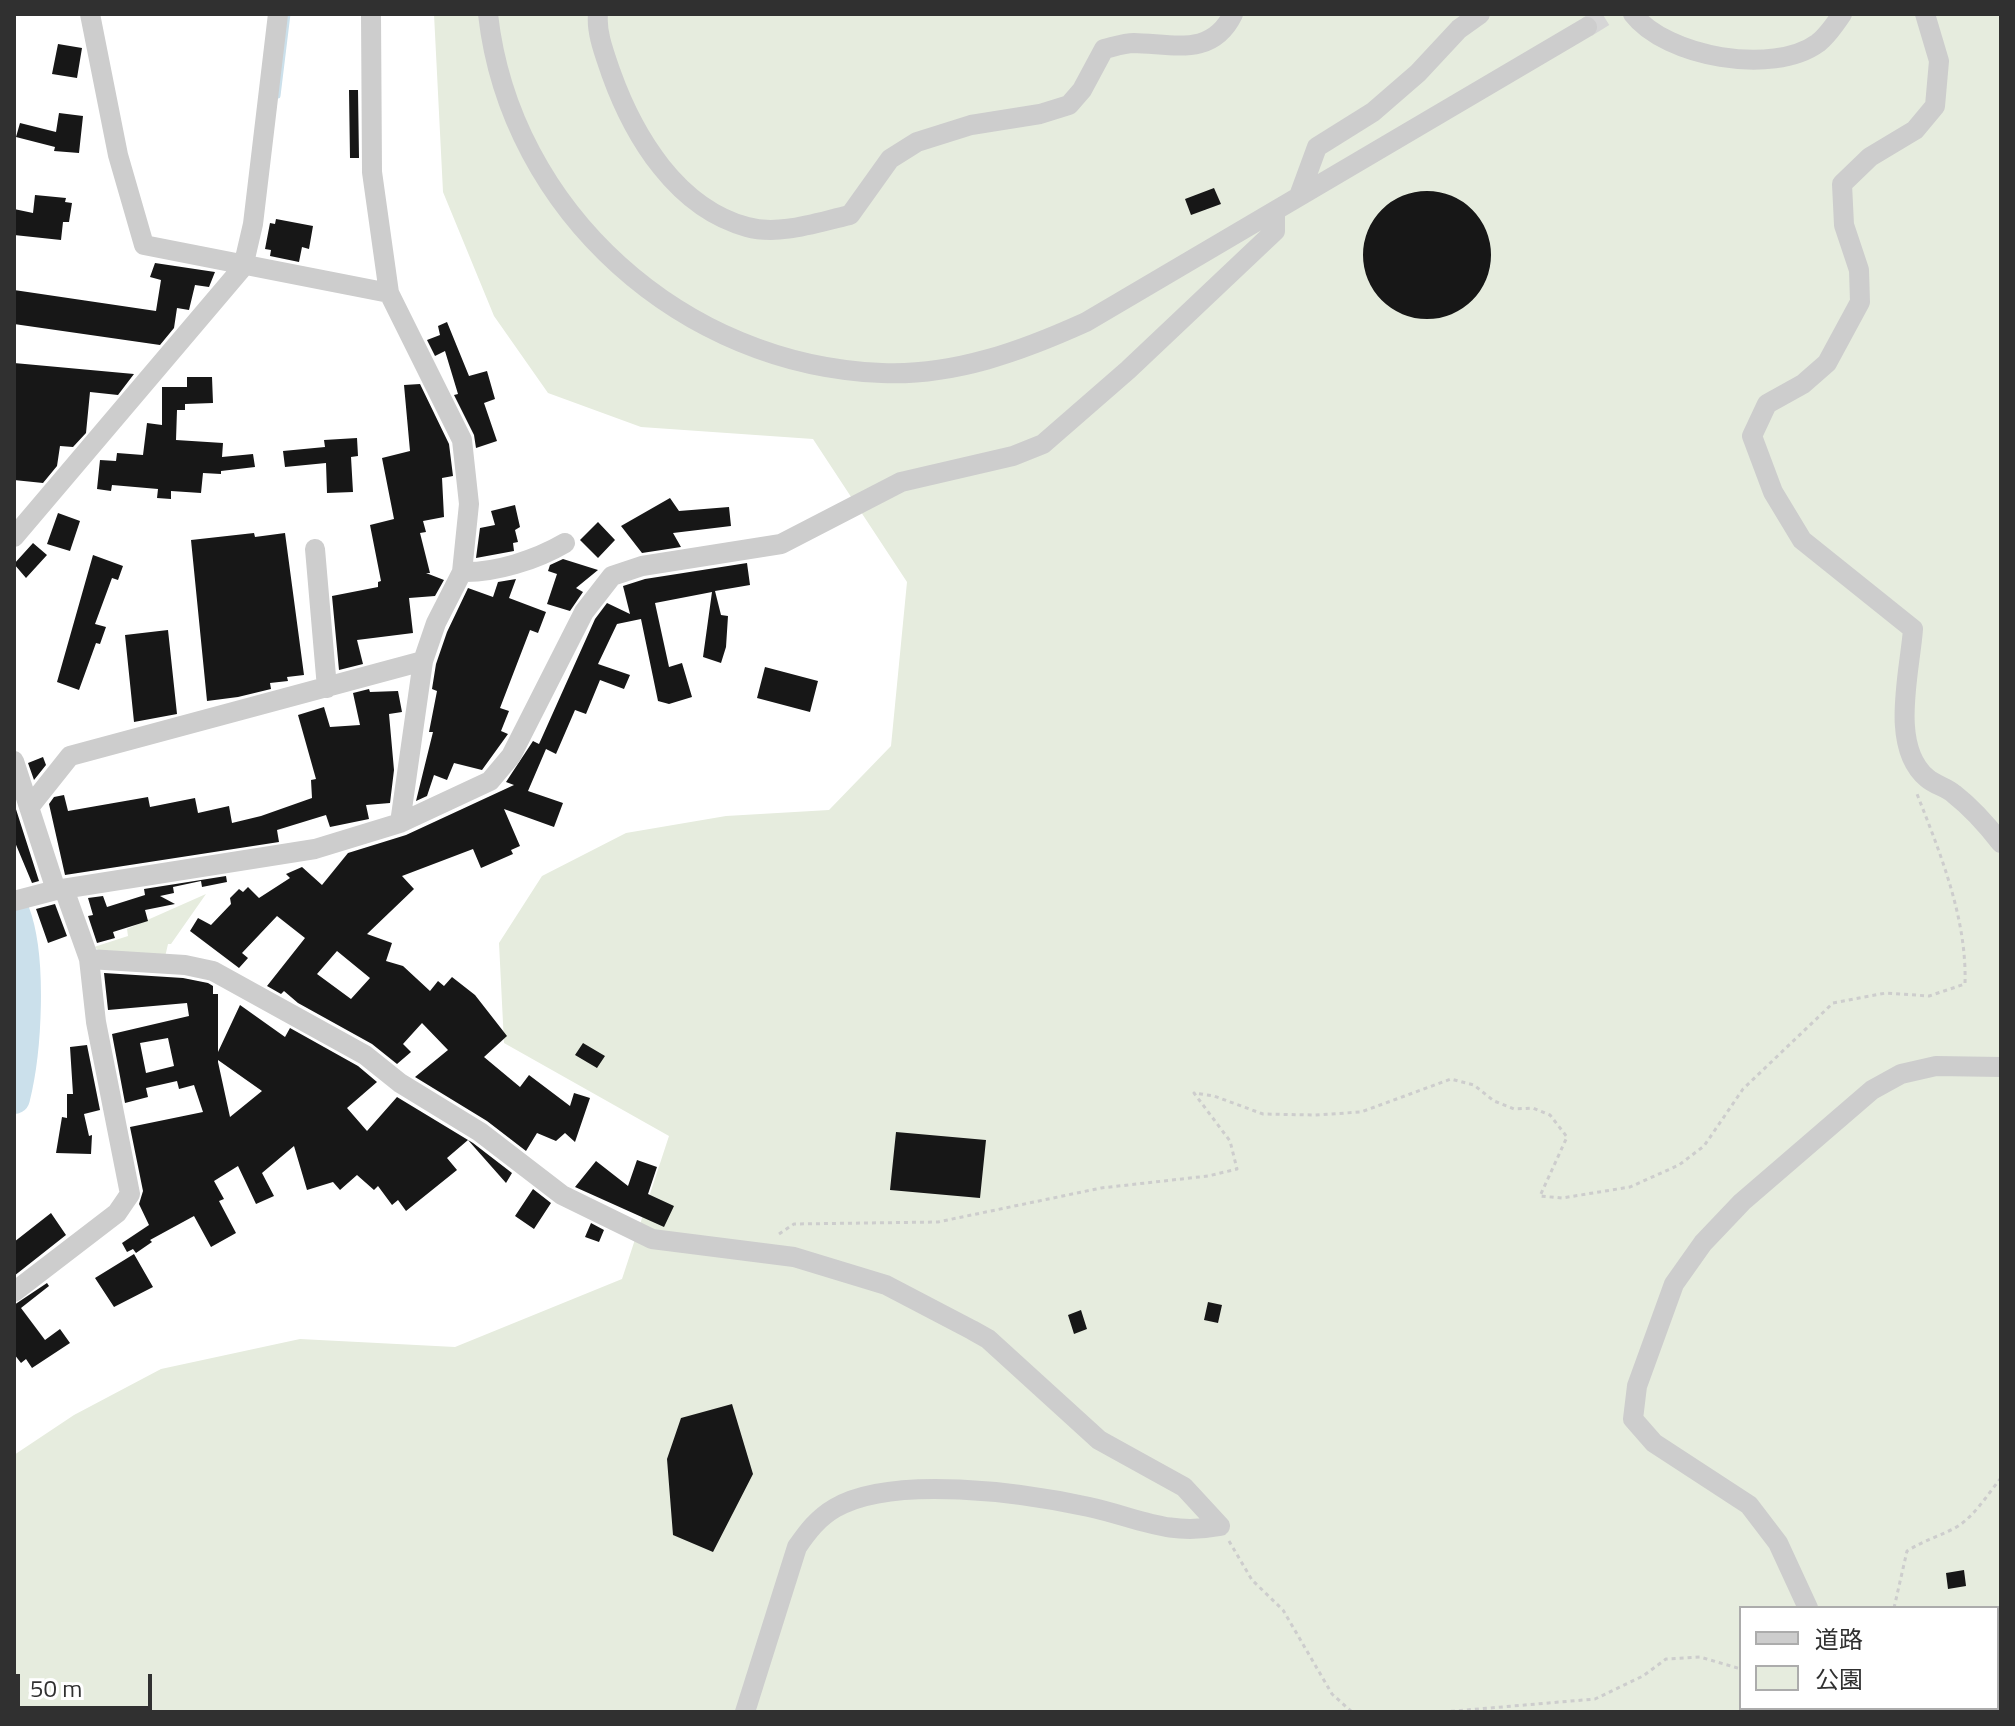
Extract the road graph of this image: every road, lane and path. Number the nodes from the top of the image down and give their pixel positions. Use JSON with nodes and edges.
{"nodes":[{"id":1,"x":90,"y":14,"type":"edge"},
{"id":2,"x":278,"y":14,"type":"edge"},
{"id":3,"x":371,"y":14,"type":"edge"},
{"id":4,"x":488,"y":14,"type":"edge"},
{"id":5,"x":598,"y":14,"type":"edge"},
{"id":6,"x":1233,"y":14,"type":"edge"},
{"id":7,"x":1480,"y":14,"type":"edge"},
{"id":8,"x":1633,"y":14,"type":"edge"},
{"id":9,"x":1842,"y":14,"type":"edge"},
{"id":10,"x":1925,"y":14,"type":"edge"},
{"id":11,"x":1587,"y":27,"type":"tunnel mouth"},
{"id":12,"x":1299,"y":196,"type":"junction"},
{"id":13,"x":1275,"y":212,"type":"junction"},
{"id":14,"x":248,"y":267,"type":"junction"},
{"id":15,"x":389,"y":293,"type":"junction"},
{"id":16,"x":14,"y":537,"type":"edge"},
{"id":17,"x":565,"y":543,"type":"dead end"},
{"id":18,"x":315,"y":549,"type":"dead end"},
{"id":19,"x":462,"y":572,"type":"junction"},
{"id":20,"x":423,"y":661,"type":"junction"},
{"id":21,"x":327,"y":688,"type":"junction"},
{"id":22,"x":14,"y":761,"type":"edge"},
{"id":23,"x":1910,"y":782,"type":"dead end"},
{"id":24,"x":31,"y":805,"type":"junction"},
{"id":25,"x":400,"y":823,"type":"junction"},
{"id":26,"x":2001,"y":843,"type":"edge"},
{"id":27,"x":60,"y":889,"type":"junction"},
{"id":28,"x":14,"y":901,"type":"edge"},
{"id":29,"x":89,"y":959,"type":"junction"},
{"id":30,"x":2001,"y":1067,"type":"edge"},
{"id":31,"x":767,"y":1254,"type":"junction"},
{"id":32,"x":14,"y":1292,"type":"edge"},
{"id":33,"x":2001,"y":1478,"type":"edge"},
{"id":34,"x":1220,"y":1526,"type":"junction"},
{"id":35,"x":1807,"y":1606,"type":"edge"},
{"id":36,"x":1894,"y":1606,"type":"edge"},
{"id":37,"x":1739,"y":1668,"type":"edge"},
{"id":38,"x":745,"y":1712,"type":"edge"},
{"id":39,"x":1352,"y":1712,"type":"edge"},
{"id":40,"x":1443,"y":1712,"type":"edge"},
{"id":41,"x":1963,"y":1712,"type":"edge"},
{"id":42,"x":1977,"y":1712,"type":"edge"}],
"edges":[{"from":1,"to":14,"type":"street"},
{"from":2,"to":14,"type":"street"},
{"from":3,"to":15,"type":"street"},
{"from":4,"to":13,"type":"street"},
{"from":5,"to":6,"type":"street"},
{"from":7,"to":12,"type":"street"},
{"from":8,"to":9,"type":"street"},
{"from":10,"to":26,"type":"street"},
{"from":11,"to":12,"type":"street"},
{"from":12,"to":13,"type":"street"},
{"from":13,"to":25,"type":"street"},
{"from":14,"to":15,"type":"street"},
{"from":14,"to":16,"type":"street"},
{"from":15,"to":19,"type":"street"},
{"from":17,"to":19,"type":"street"},
{"from":18,"to":21,"type":"street"},
{"from":19,"to":20,"type":"street"},
{"from":20,"to":21,"type":"street"},
{"from":20,"to":25,"type":"street"},
{"from":21,"to":24,"type":"street"},
{"from":22,"to":24,"type":"street"},
{"from":23,"to":31,"type":"path"},
{"from":24,"to":27,"type":"street"},
{"from":25,"to":27,"type":"street"},
{"from":27,"to":28,"type":"street"},
{"from":27,"to":29,"type":"street"},
{"from":29,"to":31,"type":"street"},
{"from":29,"to":32,"type":"street"},
{"from":30,"to":35,"type":"street"},
{"from":31,"to":34,"type":"street"},
{"from":33,"to":36,"type":"path"},
{"from":34,"to":38,"type":"street"},
{"from":34,"to":39,"type":"path"},
{"from":37,"to":40,"type":"path"},
{"from":41,"to":42,"type":"street"}]}
